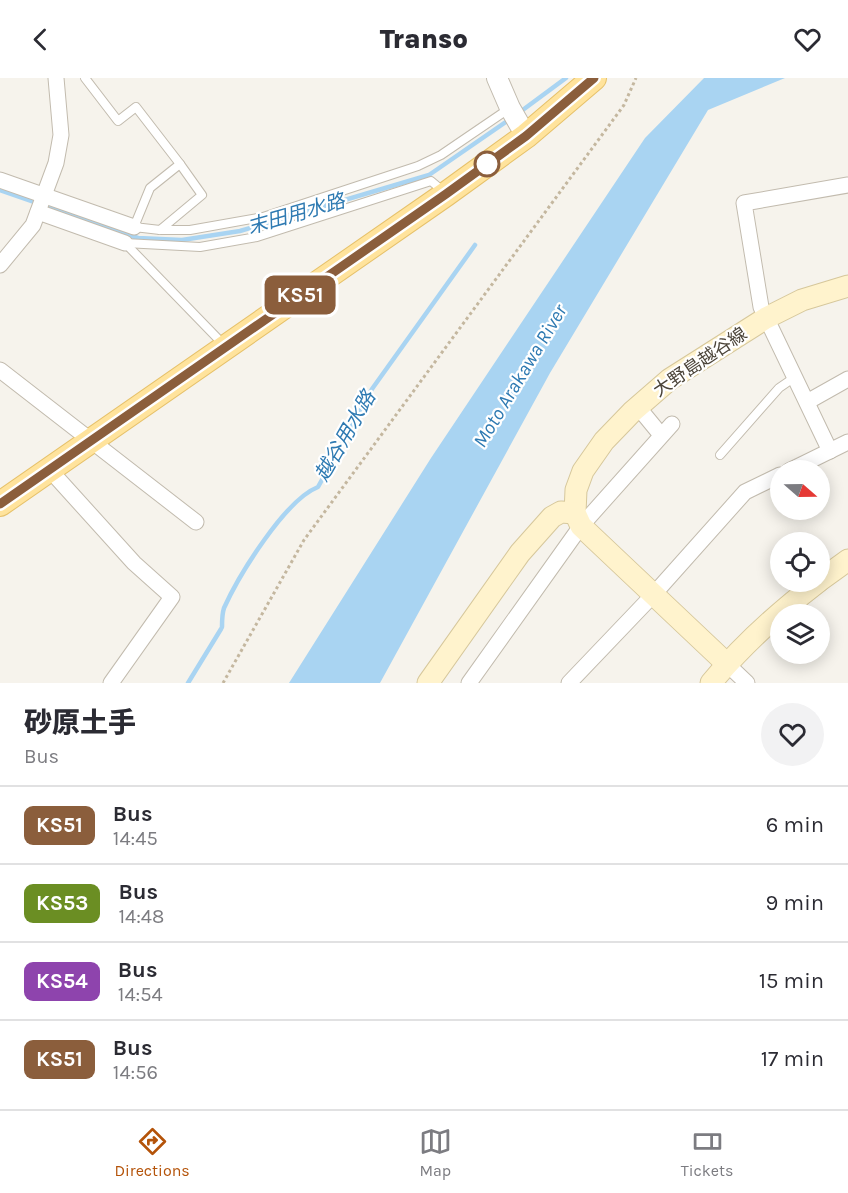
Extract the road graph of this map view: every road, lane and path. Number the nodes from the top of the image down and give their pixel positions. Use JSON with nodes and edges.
{"nodes":[{"id":1,"x":56,"y":78,"type":"edge"},
{"id":2,"x":85,"y":78,"type":"edge"},
{"id":3,"x":497,"y":78,"type":"edge"},
{"id":4,"x":594,"y":78,"type":"edge"},
{"id":5,"x":636,"y":78,"type":"edge"},
{"id":6,"x":516,"y":119,"type":"junction"},
{"id":7,"x":180,"y":164,"type":"junction"},
{"id":8,"x":0,"y":180,"type":"edge"},
{"id":9,"x":848,"y":185,"type":"edge"},
{"id":10,"x":446,"y":194,"type":"junction"},
{"id":11,"x":44,"y":195,"type":"junction"},
{"id":12,"x":38,"y":212,"type":"junction"},
{"id":13,"x":134,"y":226,"type":"junction"},
{"id":14,"x":160,"y":230,"type":"junction"},
{"id":15,"x":125,"y":243,"type":"junction"},
{"id":16,"x":0,"y":265,"type":"edge"},
{"id":17,"x":848,"y":286,"type":"edge"},
{"id":18,"x":766,"y":318,"type":"junction"},
{"id":19,"x":225,"y":346,"type":"junction"},
{"id":20,"x":0,"y":370,"type":"edge"},
{"id":21,"x":795,"y":377,"type":"junction"},
{"id":22,"x":848,"y":379,"type":"edge"},
{"id":23,"x":807,"y":402,"type":"junction"},
{"id":24,"x":638,"y":407,"type":"junction"},
{"id":25,"x":672,"y":424,"type":"dead end"},
{"id":26,"x":661,"y":435,"type":"junction"},
{"id":27,"x":91,"y":440,"type":"junction"},
{"id":28,"x":848,"y":442,"type":"edge"},
{"id":29,"x":830,"y":451,"type":"junction"},
{"id":30,"x":720,"y":455,"type":"dead end"},
{"id":31,"x":812,"y":460,"type":"edge"},
{"id":32,"x":49,"y":469,"type":"junction"},
{"id":33,"x":770,"y":480,"type":"edge"},
{"id":34,"x":0,"y":504,"type":"edge"},
{"id":35,"x":578,"y":519,"type":"junction"},
{"id":36,"x":196,"y":522,"type":"dead end"},
{"id":37,"x":848,"y":560,"type":"edge"},
{"id":38,"x":830,"y":573,"type":"edge"},
{"id":39,"x":805,"y":592,"type":"edge"},
{"id":40,"x":654,"y":594,"type":"junction"},
{"id":41,"x":727,"y":664,"type":"junction"},
{"id":42,"x":111,"y":683,"type":"edge"},
{"id":43,"x":223,"y":683,"type":"edge"},
{"id":44,"x":428,"y":683,"type":"edge"},
{"id":45,"x":469,"y":683,"type":"edge"},
{"id":46,"x":569,"y":683,"type":"edge"},
{"id":47,"x":711,"y":683,"type":"edge"},
{"id":48,"x":747,"y":683,"type":"edge"}],
"edges":[{"from":1,"to":11,"type":"street"},
{"from":2,"to":7,"type":"lane"},
{"from":3,"to":6,"type":"street"},
{"from":4,"to":6,"type":"main road"},
{"from":5,"to":43,"type":"path"},
{"from":6,"to":10,"type":"main road"},
{"from":6,"to":14,"type":"lane"},
{"from":7,"to":13,"type":"lane"},
{"from":7,"to":14,"type":"lane"},
{"from":8,"to":11,"type":"street"},
{"from":9,"to":18,"type":"street"},
{"from":10,"to":15,"type":"lane"},
{"from":10,"to":19,"type":"main road"},
{"from":11,"to":12,"type":"street"},
{"from":11,"to":13,"type":"street"},
{"from":12,"to":15,"type":"street"},
{"from":12,"to":16,"type":"street"},
{"from":13,"to":14,"type":"lane"},
{"from":15,"to":19,"type":"lane"},
{"from":17,"to":18,"type":"main road","name":"大野島越谷線"},
{"from":18,"to":21,"type":"street"},
{"from":18,"to":24,"type":"main road","name":"大野島越谷線"},
{"from":19,"to":27,"type":"main road"},
{"from":20,"to":27,"type":"street"},
{"from":21,"to":23,"type":"street"},
{"from":21,"to":30,"type":"lane"},
{"from":22,"to":23,"type":"street"},
{"from":23,"to":29,"type":"street"},
{"from":24,"to":26,"type":"street"},
{"from":24,"to":35,"type":"main road","name":"大野島越谷線"},
{"from":25,"to":26,"type":"street"},
{"from":26,"to":35,"type":"street"},
{"from":27,"to":32,"type":"main road"},
{"from":27,"to":36,"type":"street"},
{"from":28,"to":29,"type":"street"},
{"from":29,"to":31,"type":"street"},
{"from":32,"to":34,"type":"main road"},
{"from":32,"to":42,"type":"street"},
{"from":33,"to":40,"type":"street"},
{"from":35,"to":40,"type":"main road"},
{"from":35,"to":44,"type":"main road"},
{"from":35,"to":45,"type":"street"},
{"from":37,"to":38,"type":"main road"},
{"from":39,"to":41,"type":"main road"},
{"from":40,"to":41,"type":"main road"},
{"from":40,"to":46,"type":"street"},
{"from":41,"to":47,"type":"main road"},
{"from":41,"to":48,"type":"street"}]}
